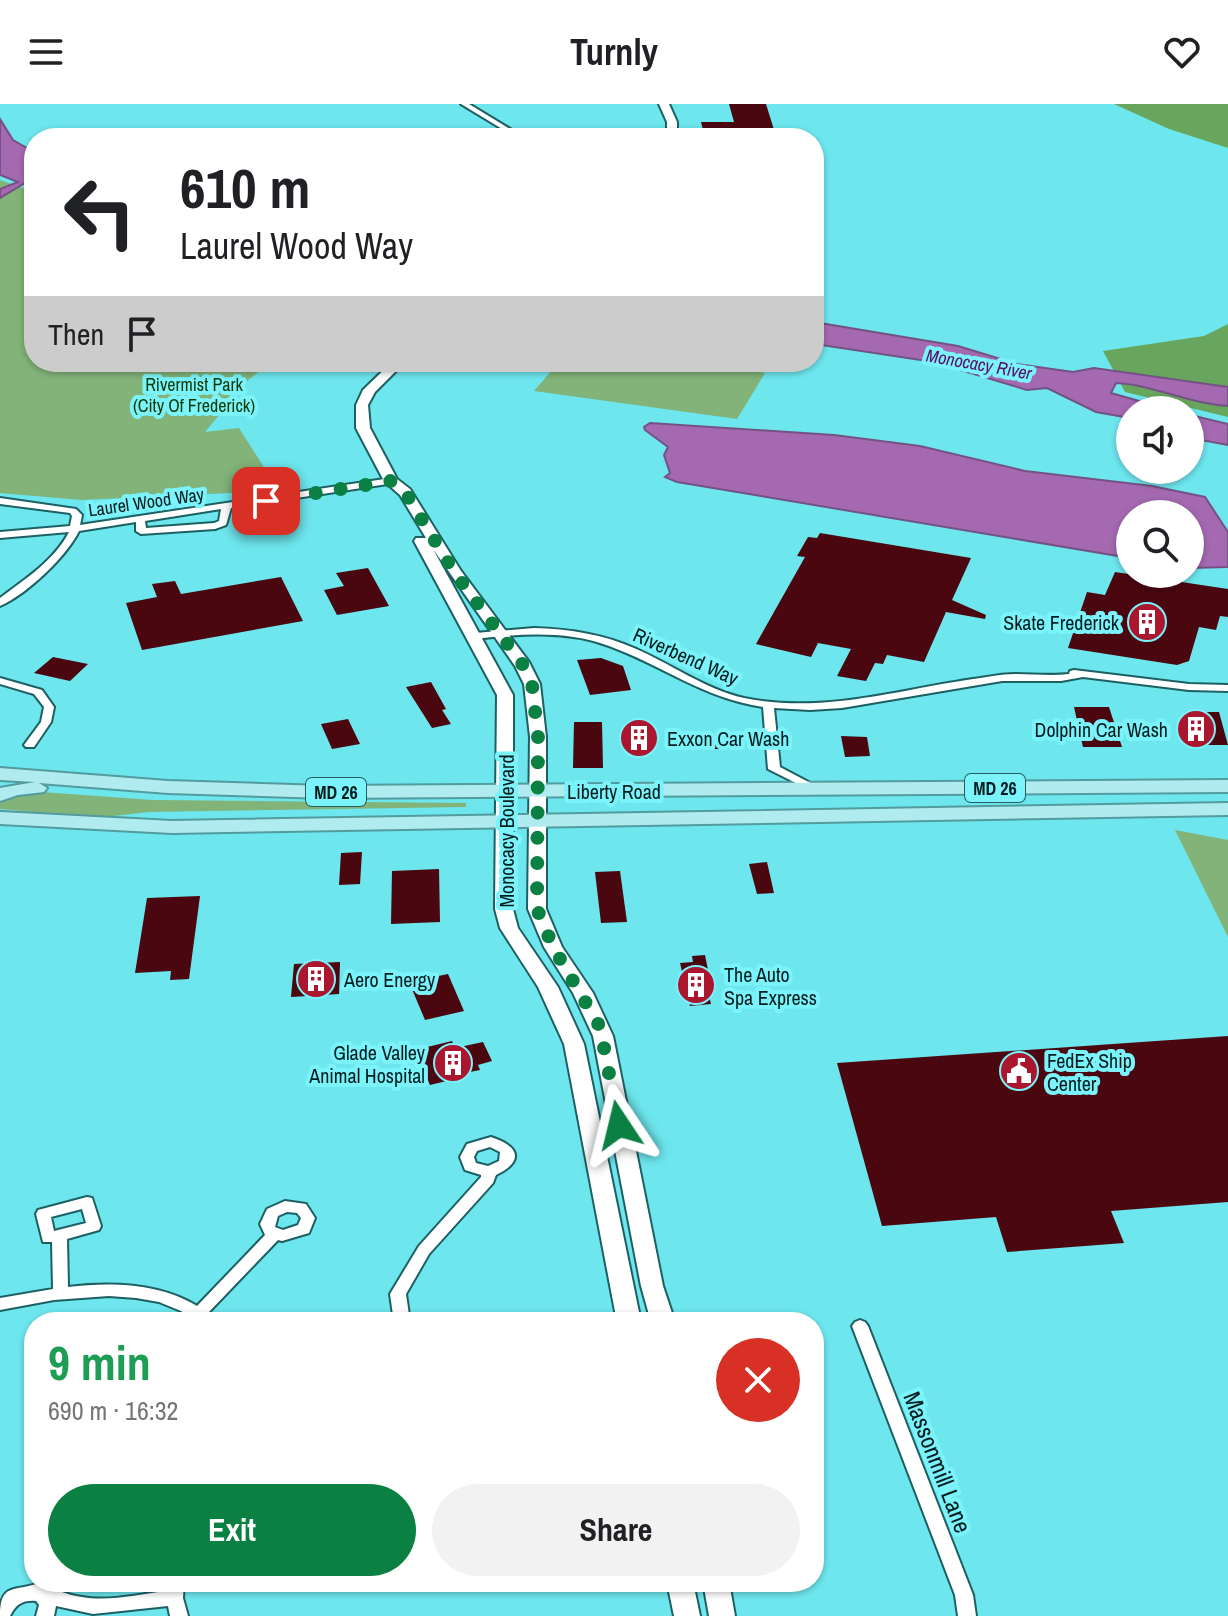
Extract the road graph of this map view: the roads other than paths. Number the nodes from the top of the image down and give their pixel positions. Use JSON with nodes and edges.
{"nodes":[{"id":1,"x":464,"y":104,"type":"edge"},
{"id":2,"x":664,"y":104,"type":"edge"},
{"id":3,"x":505,"y":128,"type":"edge"},
{"id":4,"x":672,"y":128,"type":"edge"},
{"id":5,"x":388,"y":372,"type":"edge"},
{"id":6,"x":394,"y":485,"type":"junction"},
{"id":7,"x":0,"y":501,"type":"edge"},
{"id":8,"x":226,"y":507,"type":"junction"},
{"id":9,"x":140,"y":519,"type":"junction"},
{"id":10,"x":77,"y":528,"type":"junction"},
{"id":11,"x":0,"y":535,"type":"edge"},
{"id":12,"x":0,"y":603,"type":"edge"},
{"id":13,"x":499,"y":632,"type":"junction"},
{"id":14,"x":475,"y":636,"type":"junction"},
{"id":15,"x":0,"y":681,"type":"edge"},
{"id":16,"x":1228,"y":688,"type":"edge"},
{"id":17,"x":768,"y":705,"type":"junction"},
{"id":18,"x":30,"y":745,"type":"dead end"},
{"id":19,"x":0,"y":774,"type":"edge"},
{"id":20,"x":92,"y":782,"type":"junction"},
{"id":21,"x":1228,"y":786,"type":"edge"},
{"id":22,"x":815,"y":789,"type":"junction"},
{"id":23,"x":505,"y":792,"type":"junction"},
{"id":24,"x":537,"y":792,"type":"junction"},
{"id":25,"x":0,"y":795,"type":"edge"},
{"id":26,"x":1228,"y":809,"type":"edge"},
{"id":27,"x":0,"y":818,"type":"edge"},
{"id":28,"x":504,"y":820,"type":"junction"},
{"id":29,"x":537,"y":820,"type":"junction"},
{"id":30,"x":22,"y":821,"type":"junction"},
{"id":31,"x":0,"y":826,"type":"edge"},
{"id":32,"x":489,"y":1172,"type":"dead end"},
{"id":33,"x":275,"y":1234,"type":"dead end"},
{"id":34,"x":59,"y":1235,"type":"dead end"},
{"id":35,"x":61,"y":1293,"type":"junction"},
{"id":36,"x":0,"y":1304,"type":"edge"},
{"id":37,"x":194,"y":1312,"type":"edge"},
{"id":38,"x":209,"y":1312,"type":"edge"},
{"id":39,"x":401,"y":1312,"type":"edge"},
{"id":40,"x":627,"y":1312,"type":"edge"},
{"id":41,"x":660,"y":1312,"type":"edge"},
{"id":42,"x":860,"y":1326,"type":"dead end"},
{"id":43,"x":34,"y":1592,"type":"edge"},
{"id":44,"x":40,"y":1592,"type":"edge"},
{"id":45,"x":42,"y":1592,"type":"edge"},
{"id":46,"x":682,"y":1592,"type":"edge"},
{"id":47,"x":718,"y":1592,"type":"edge"},
{"id":48,"x":176,"y":1599,"type":"edge"},
{"id":49,"x":1,"y":1616,"type":"edge"},
{"id":50,"x":45,"y":1616,"type":"edge"},
{"id":51,"x":687,"y":1616,"type":"edge"},
{"id":52,"x":722,"y":1616,"type":"edge"},
{"id":53,"x":967,"y":1616,"type":"edge"}],
"edges":[{"from":1,"to":3,"type":"street"},
{"from":2,"to":4,"type":"main road"},
{"from":5,"to":6,"type":"main road","name":"Monocacy Boulevard"},
{"from":6,"to":8,"type":"street","name":"Laurel Wood Way"},
{"from":6,"to":13,"type":"main road","name":"Monocacy Boulevard"},
{"from":6,"to":14,"type":"main road","name":"Monocacy Boulevard"},
{"from":7,"to":10,"type":"street"},
{"from":8,"to":9,"type":"street","name":"Laurel Wood Way"},
{"from":8,"to":9,"type":"street"},
{"from":9,"to":10,"type":"street","name":"Laurel Wood Way"},
{"from":10,"to":11,"type":"street","name":"Laurel Wood Way"},
{"from":10,"to":12,"type":"street"},
{"from":13,"to":14,"type":"street","name":"Riverbend Way"},
{"from":13,"to":17,"type":"street","name":"Riverbend Way"},
{"from":13,"to":24,"type":"main road","name":"Monocacy Boulevard"},
{"from":14,"to":23,"type":"main road","name":"Monocacy Boulevard"},
{"from":15,"to":18,"type":"street"},
{"from":16,"to":17,"type":"street","name":"Riverbend Way"},
{"from":17,"to":22,"type":"street"},
{"from":19,"to":20,"type":"main road","name":"Liberty Road","number":"MD 26"},
{"from":20,"to":23,"type":"main road","name":"Liberty Road","number":"MD 26"},
{"from":20,"to":25,"type":"main road"},
{"from":21,"to":22,"type":"main road","name":"Liberty Road","number":"MD 26"},
{"from":22,"to":24,"type":"main road","name":"Liberty Road","number":"MD 26"},
{"from":23,"to":24,"type":"main road","name":"Liberty Road","number":"MD 26"},
{"from":23,"to":28,"type":"main road","name":"Monocacy Boulevard"},
{"from":24,"to":29,"type":"main road","name":"Monocacy Boulevard"},
{"from":26,"to":29,"type":"main road","name":"Liberty Road","number":"MD 26"},
{"from":27,"to":30,"type":"main road","name":"Liberty Road","number":"MD 26"},
{"from":28,"to":29,"type":"main road","name":"Liberty Road","number":"MD 26"},
{"from":28,"to":30,"type":"main road","name":"Liberty Road","number":"MD 26"},
{"from":28,"to":40,"type":"main road","name":"Monocacy Boulevard"},
{"from":29,"to":41,"type":"main road","name":"Monocacy Boulevard"},
{"from":30,"to":31,"type":"street"},
{"from":32,"to":39,"type":"street"},
{"from":33,"to":38,"type":"street"},
{"from":34,"to":35,"type":"street"},
{"from":35,"to":36,"type":"street"},
{"from":35,"to":37,"type":"street"},
{"from":42,"to":53,"type":"street","name":"Massonmill Lane"},
{"from":43,"to":49,"type":"street"},
{"from":44,"to":50,"type":"street"},
{"from":45,"to":48,"type":"street"},
{"from":46,"to":51,"type":"main road"},
{"from":47,"to":52,"type":"main road"}]}
